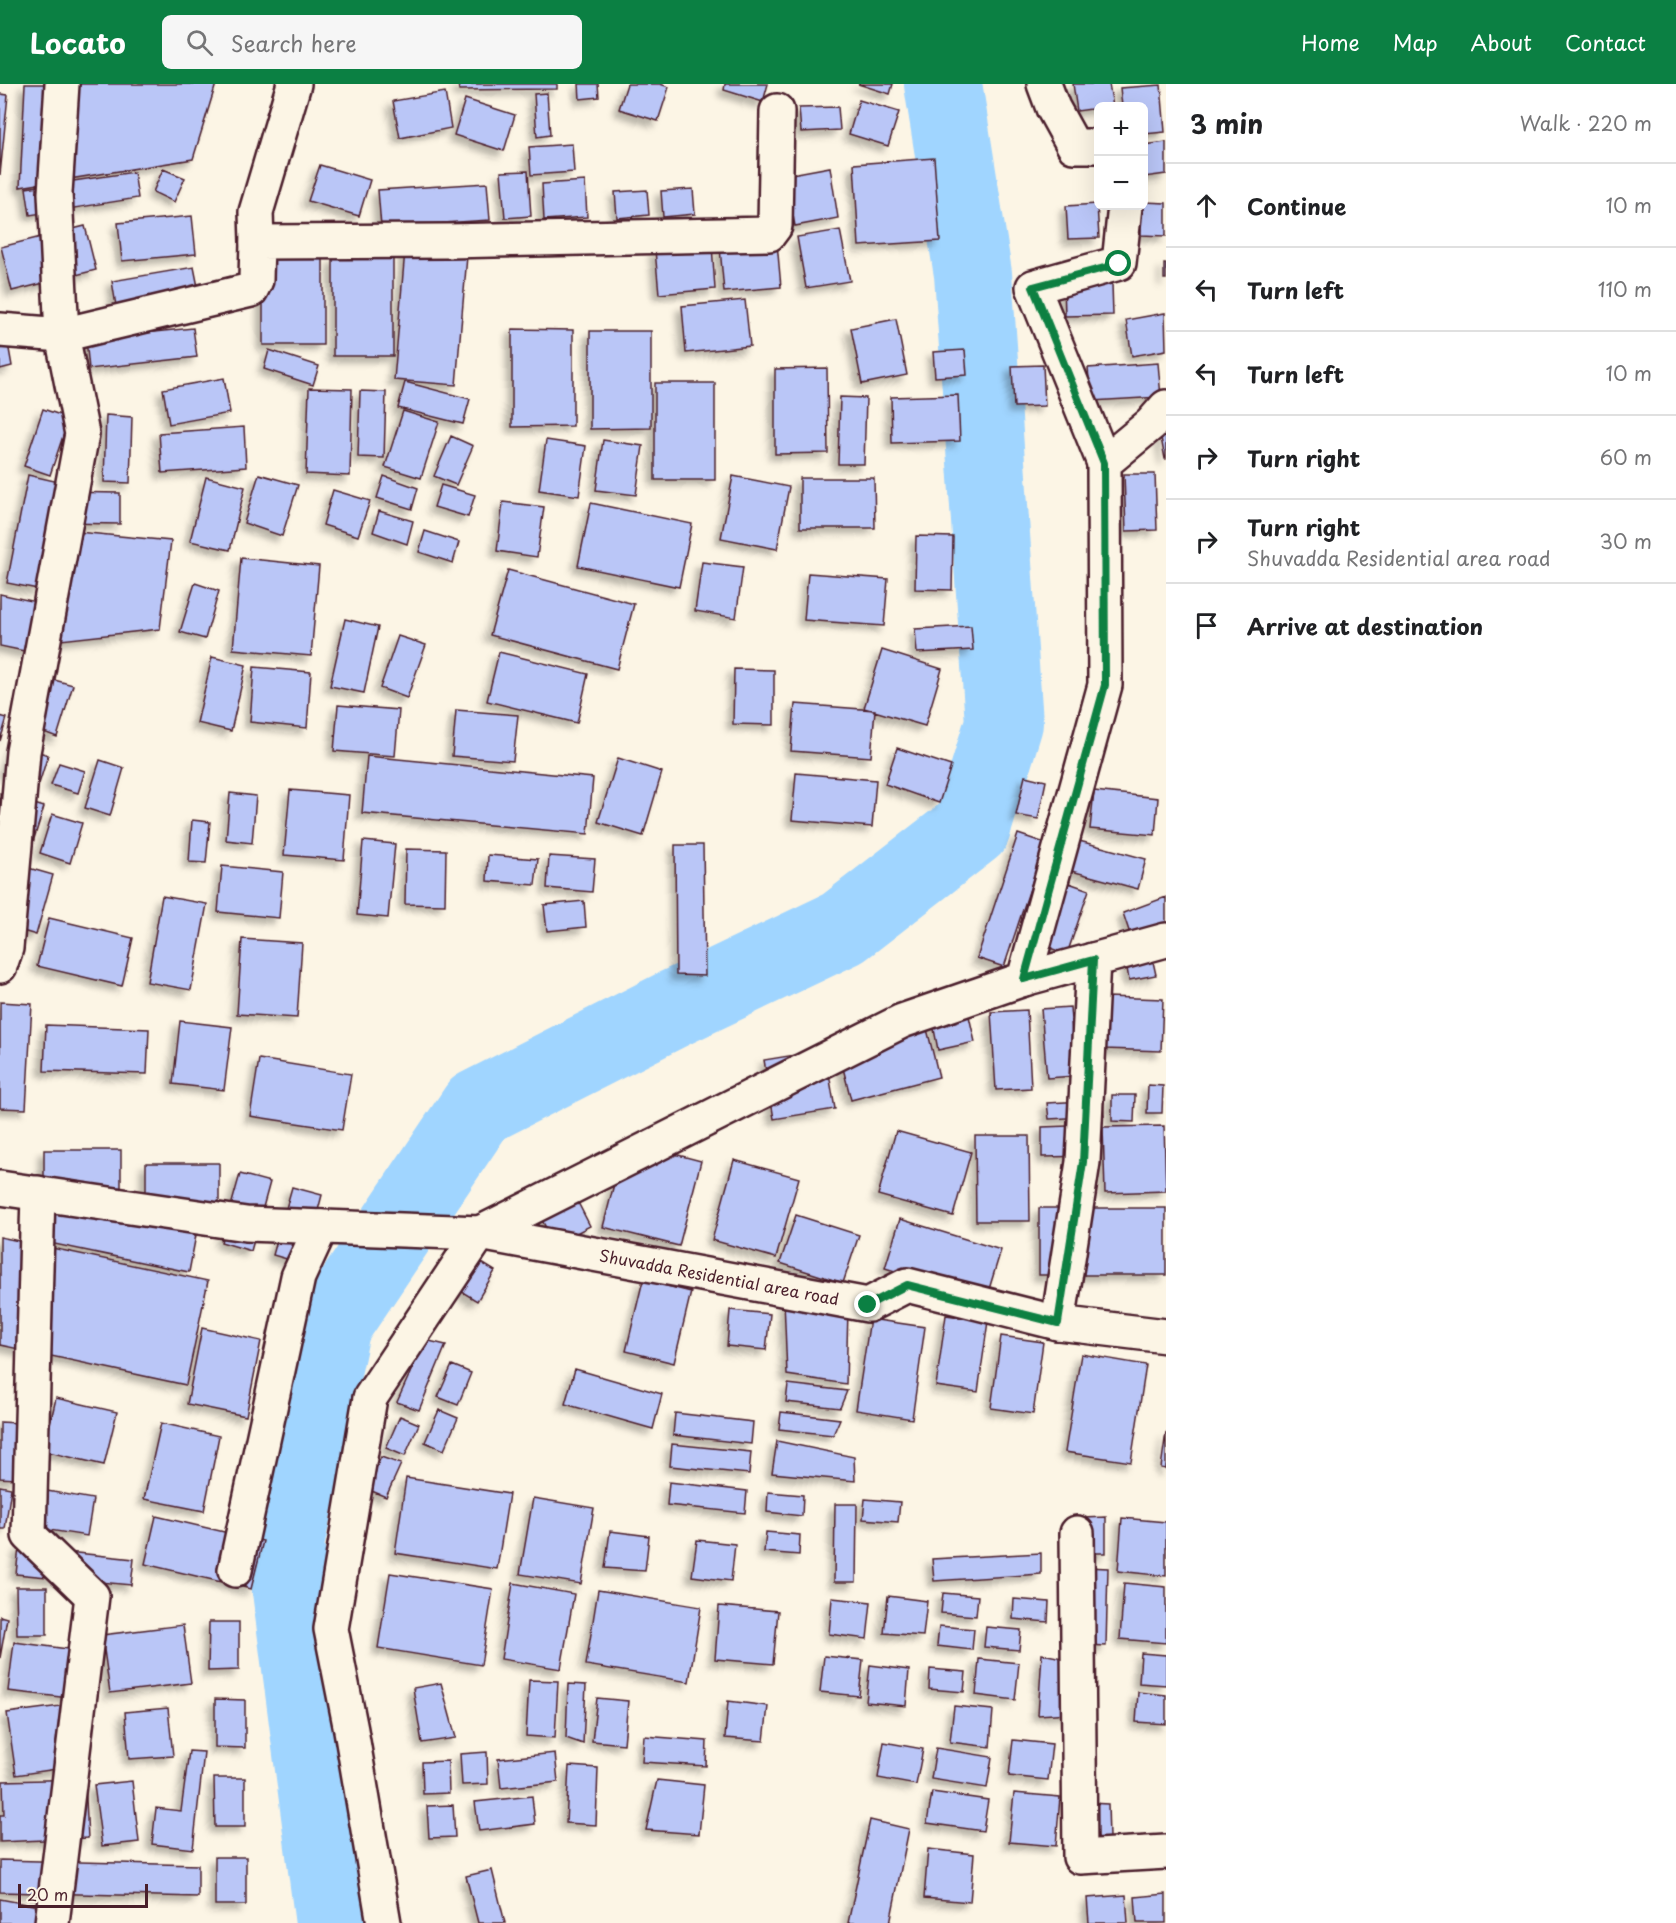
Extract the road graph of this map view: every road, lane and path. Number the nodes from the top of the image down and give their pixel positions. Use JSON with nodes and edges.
{"nodes":[{"id":1,"x":62,"y":84,"type":"edge"},
{"id":2,"x":294,"y":84,"type":"edge"},
{"id":3,"x":1044,"y":84,"type":"edge"},
{"id":4,"x":777,"y":111,"type":"dead end"},
{"id":5,"x":1094,"y":146,"type":"edge"},
{"id":6,"x":1125,"y":210,"type":"edge"},
{"id":7,"x":257,"y":242,"type":"junction"},
{"id":8,"x":0,"y":330,"type":"edge"},
{"id":9,"x":63,"y":335,"type":"junction"},
{"id":10,"x":1166,"y":407,"type":"edge"},
{"id":11,"x":1104,"y":463,"type":"junction"},
{"id":12,"x":1166,"y":940,"type":"edge"},
{"id":13,"x":1093,"y":960,"type":"junction"},
{"id":14,"x":0,"y":966,"type":"edge"},
{"id":15,"x":1024,"y":979,"type":"junction"},
{"id":16,"x":0,"y":1188,"type":"edge"},
{"id":17,"x":38,"y":1193,"type":"junction"},
{"id":18,"x":321,"y":1227,"type":"junction"},
{"id":19,"x":480,"y":1233,"type":"junction"},
{"id":20,"x":1058,"y":1323,"type":"junction"},
{"id":21,"x":1166,"y":1336,"type":"edge"},
{"id":22,"x":1077,"y":1533,"type":"dead end"},
{"id":23,"x":235,"y":1570,"type":"dead end"},
{"id":24,"x":1166,"y":1852,"type":"edge"},
{"id":25,"x":52,"y":1923,"type":"edge"},
{"id":26,"x":384,"y":1923,"type":"edge"}],
"edges":[{"from":1,"to":9,"type":"street"},
{"from":2,"to":7,"type":"street"},
{"from":3,"to":5,"type":"street"},
{"from":4,"to":7,"type":"street"},
{"from":6,"to":11,"type":"street"},
{"from":7,"to":9,"type":"street"},
{"from":8,"to":9,"type":"street"},
{"from":9,"to":14,"type":"street"},
{"from":10,"to":11,"type":"street"},
{"from":11,"to":15,"type":"street"},
{"from":12,"to":13,"type":"street"},
{"from":13,"to":15,"type":"street"},
{"from":13,"to":20,"type":"street"},
{"from":15,"to":19,"type":"street"},
{"from":16,"to":17,"type":"street","name":"Shuvadda Residential area road"},
{"from":17,"to":18,"type":"street","name":"Shuvadda Residential area road"},
{"from":17,"to":25,"type":"street"},
{"from":18,"to":19,"type":"street","name":"Shuvadda Residential area road"},
{"from":18,"to":23,"type":"street"},
{"from":19,"to":20,"type":"street","name":"Shuvadda Residential area road"},
{"from":19,"to":26,"type":"street"},
{"from":20,"to":21,"type":"street","name":"Shuvadda Residential area road"},
{"from":22,"to":24,"type":"street"}]}
